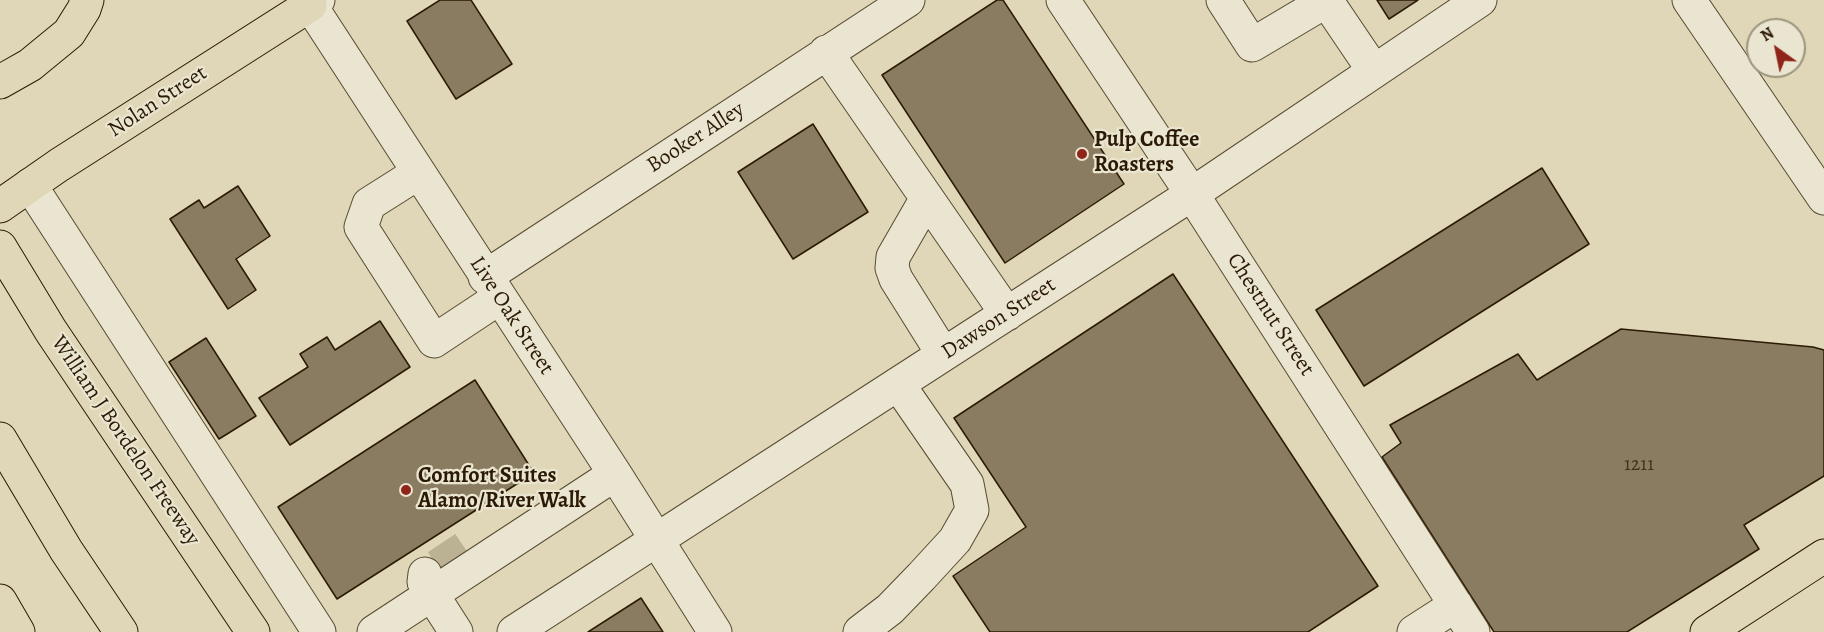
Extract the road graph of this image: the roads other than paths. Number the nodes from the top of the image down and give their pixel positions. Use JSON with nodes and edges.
{"nodes":[{"id":1,"x":87,"y":0,"type":"edge"},
{"id":2,"x":908,"y":0,"type":"edge"},
{"id":3,"x":1063,"y":0,"type":"edge"},
{"id":4,"x":1223,"y":0,"type":"edge"},
{"id":5,"x":1326,"y":0,"type":"edge"},
{"id":6,"x":1480,"y":0,"type":"edge"},
{"id":7,"x":1689,"y":0,"type":"edge"},
{"id":8,"x":311,"y":2,"type":"edge"},
{"id":9,"x":826,"y":52,"type":"junction"},
{"id":10,"x":1374,"y":71,"type":"junction"},
{"id":11,"x":0,"y":82,"type":"edge"},
{"id":12,"x":418,"y":173,"type":"junction"},
{"id":13,"x":30,"y":185,"type":"junction"},
{"id":14,"x":1192,"y":194,"type":"junction"},
{"id":15,"x":927,"y":198,"type":"junction"},
{"id":16,"x":1824,"y":198,"type":"edge"},
{"id":17,"x":0,"y":206,"type":"edge"},
{"id":18,"x":0,"y":246,"type":"edge"},
{"id":19,"x":492,"y":287,"type":"junction"},
{"id":20,"x":1007,"y":314,"type":"junction"},
{"id":21,"x":944,"y":354,"type":"junction"},
{"id":22,"x":898,"y":384,"type":"junction"},
{"id":23,"x":0,"y":439,"type":"edge"},
{"id":24,"x":615,"y":474,"type":"junction"},
{"id":25,"x":656,"y":540,"type":"junction"},
{"id":26,"x":1824,"y":556,"type":"edge"},
{"id":27,"x":434,"y":580,"type":"junction"},
{"id":28,"x":0,"y":601,"type":"edge"},
{"id":29,"x":1456,"y":605,"type":"junction"},
{"id":30,"x":18,"y":632,"type":"edge"},
{"id":31,"x":121,"y":632,"type":"edge"},
{"id":32,"x":253,"y":632,"type":"edge"},
{"id":33,"x":319,"y":632,"type":"edge"},
{"id":34,"x":374,"y":632,"type":"edge"},
{"id":35,"x":456,"y":632,"type":"edge"},
{"id":36,"x":514,"y":632,"type":"edge"},
{"id":37,"x":715,"y":632,"type":"edge"},
{"id":38,"x":860,"y":632,"type":"edge"},
{"id":39,"x":1414,"y":632,"type":"edge"},
{"id":40,"x":1473,"y":632,"type":"edge"},
{"id":41,"x":1707,"y":632,"type":"edge"}],
"edges":[{"from":1,"to":11,"type":"main road"},
{"from":2,"to":9,"type":"street","name":"Booker Alley"},
{"from":3,"to":14,"type":"street","name":"Chestnut Street"},
{"from":4,"to":5,"type":"street"},
{"from":5,"to":10,"type":"street"},
{"from":6,"to":10,"type":"street","name":"Dawson Street"},
{"from":7,"to":16,"type":"street"},
{"from":8,"to":12,"type":"street","name":"Live Oak Street"},
{"from":8,"to":13,"type":"main road","name":"Nolan Street"},
{"from":9,"to":15,"type":"street"},
{"from":9,"to":19,"type":"street","name":"Booker Alley"},
{"from":10,"to":14,"type":"street","name":"Dawson Street"},
{"from":12,"to":19,"type":"street","name":"Live Oak Street"},
{"from":12,"to":19,"type":"street","name":"Booker Alley"},
{"from":13,"to":17,"type":"main road","name":"Nolan Street"},
{"from":13,"to":33,"type":"street"},
{"from":14,"to":20,"type":"street","name":"Dawson Street"},
{"from":14,"to":29,"type":"street","name":"Chestnut Street"},
{"from":15,"to":20,"type":"street"},
{"from":15,"to":21,"type":"street"},
{"from":18,"to":32,"type":"main road","name":"William J Bordelon Freeway"},
{"from":19,"to":24,"type":"street","name":"Live Oak Street"},
{"from":20,"to":21,"type":"street","name":"Dawson Street"},
{"from":21,"to":22,"type":"street","name":"Dawson Street"},
{"from":22,"to":25,"type":"street","name":"Dawson Street"},
{"from":22,"to":38,"type":"street"},
{"from":23,"to":31,"type":"main road"},
{"from":24,"to":25,"type":"street","name":"Live Oak Street"},
{"from":24,"to":27,"type":"street"},
{"from":25,"to":36,"type":"street","name":"Dawson Street"},
{"from":25,"to":37,"type":"street","name":"Live Oak Street"},
{"from":26,"to":41,"type":"main road"},
{"from":27,"to":34,"type":"street"},
{"from":27,"to":35,"type":"street"},
{"from":28,"to":30,"type":"main road"},
{"from":29,"to":39,"type":"street"},
{"from":29,"to":40,"type":"street","name":"Chestnut Street"}]}
